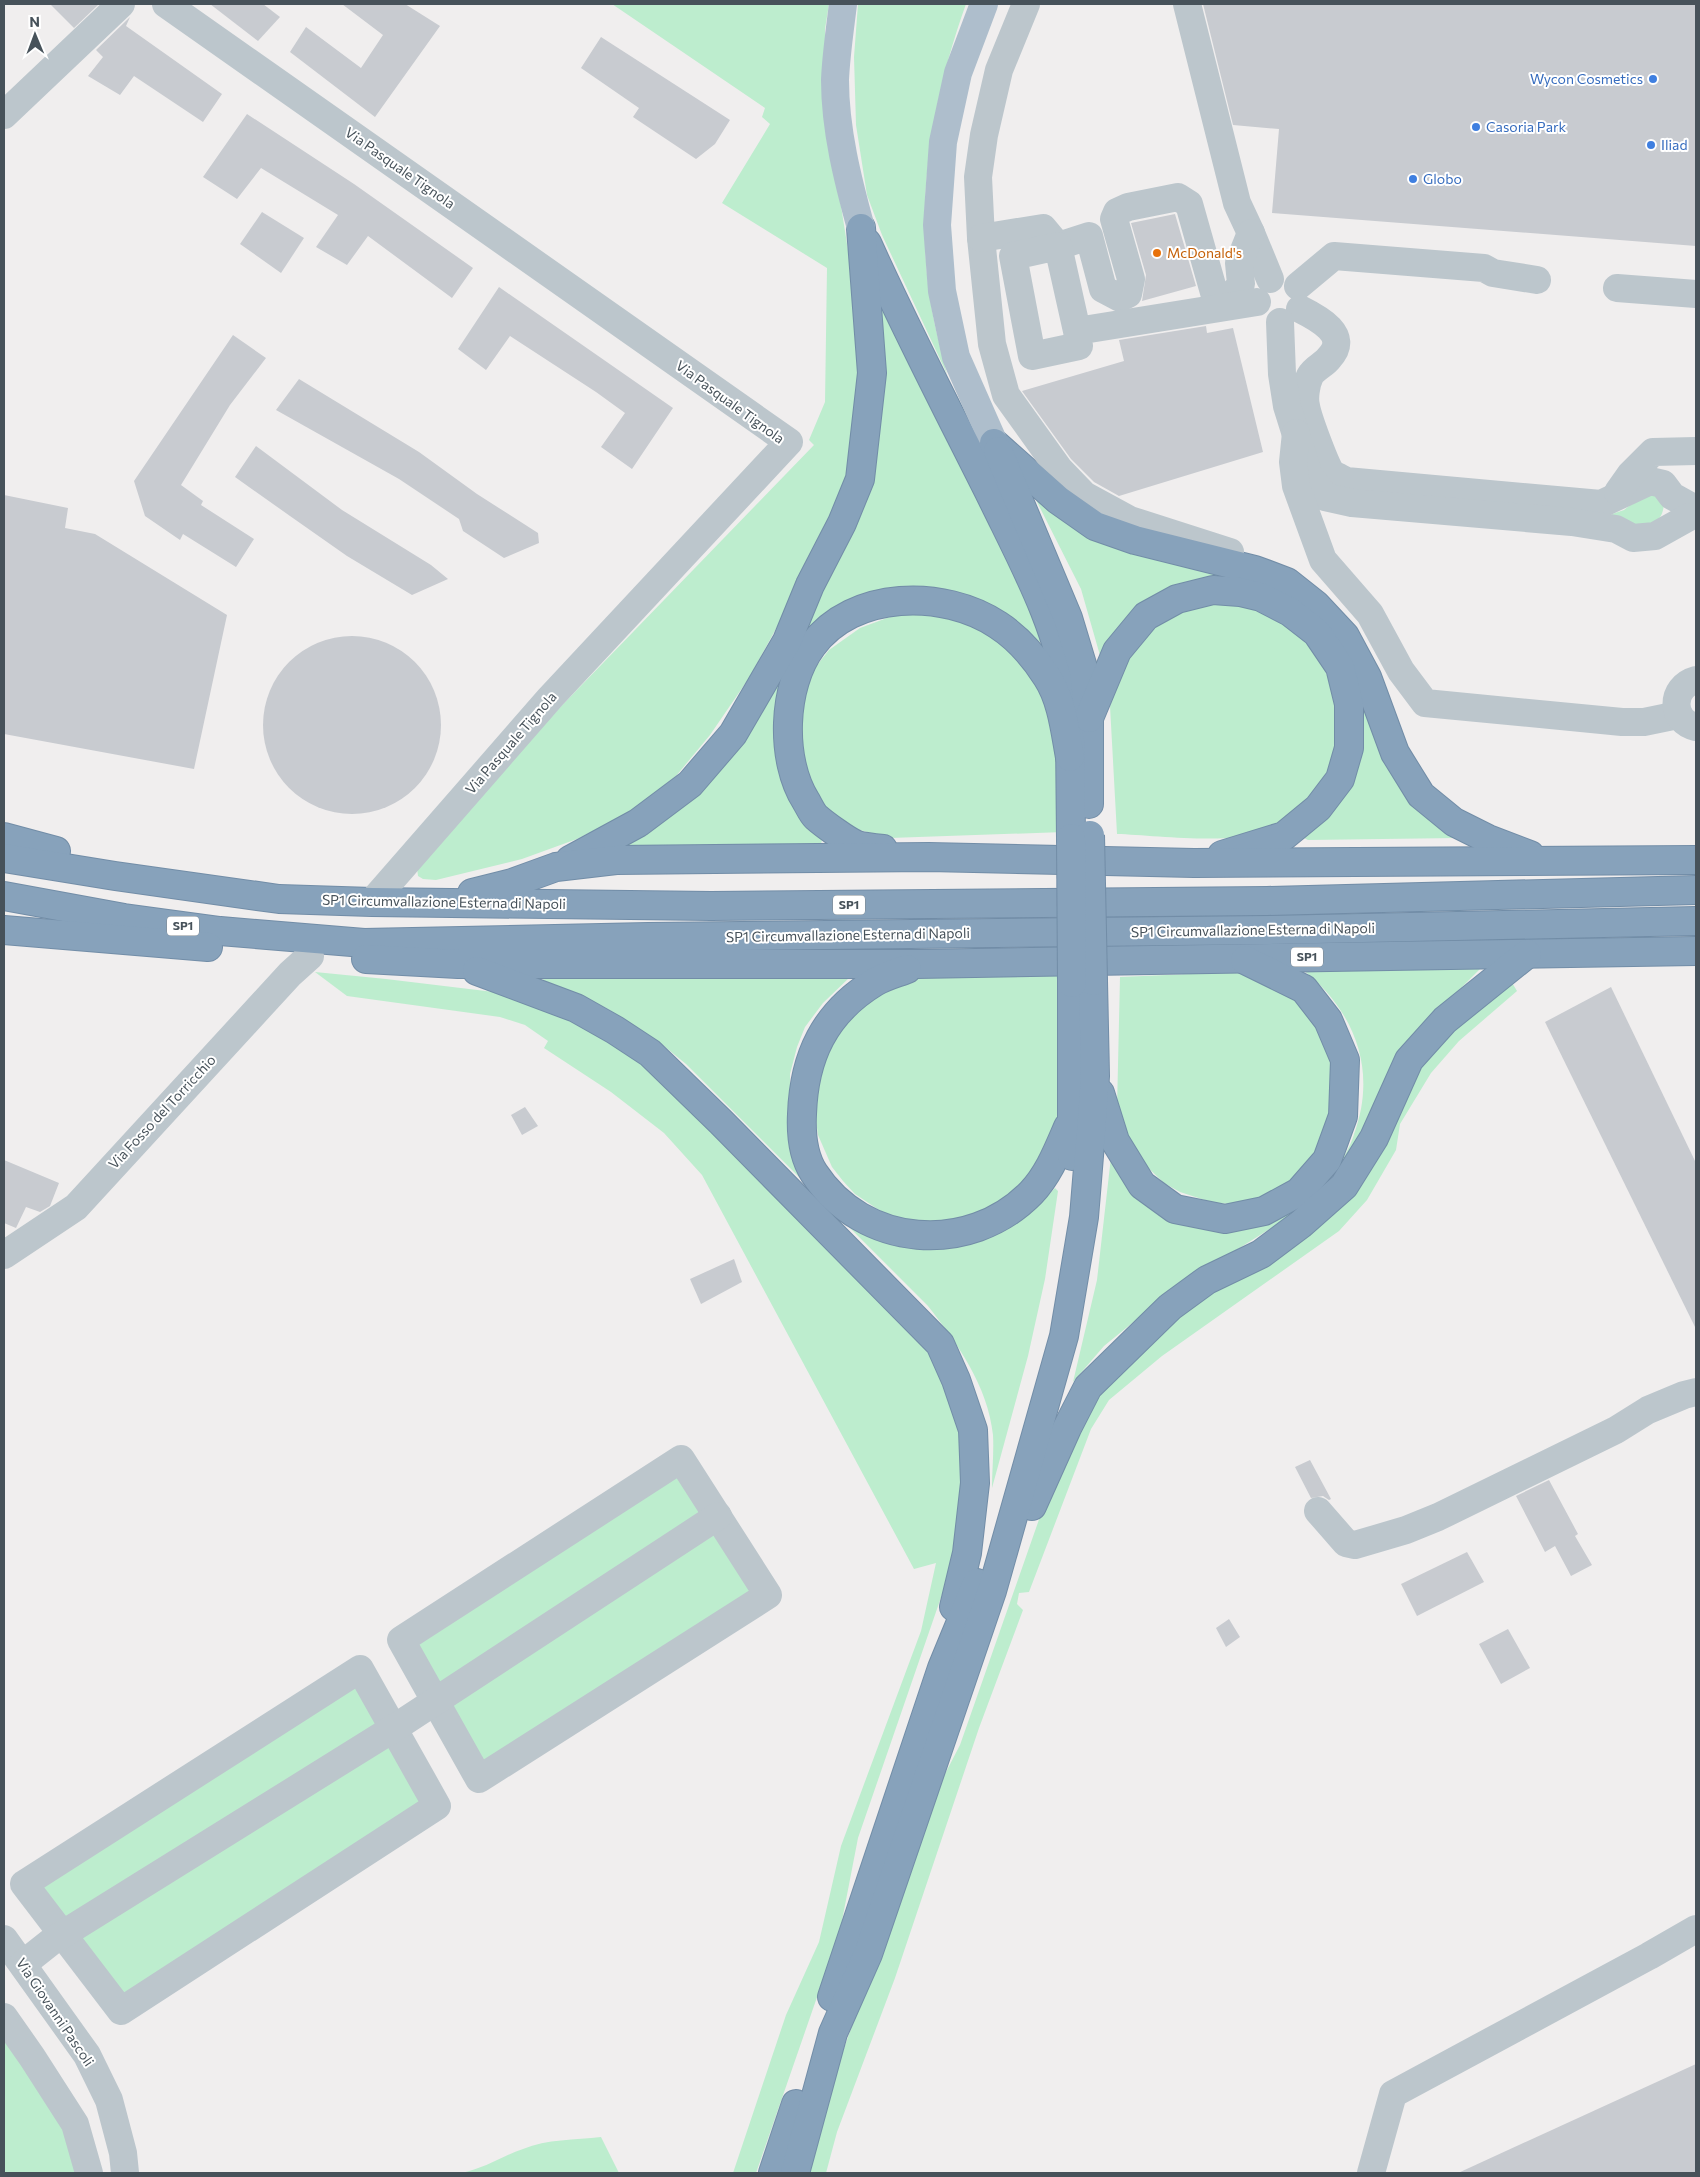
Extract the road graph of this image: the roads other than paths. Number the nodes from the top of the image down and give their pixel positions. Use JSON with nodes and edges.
{"nodes":[{"id":1,"x":121,"y":4,"type":"edge"},
{"id":2,"x":166,"y":4,"type":"edge"},
{"id":3,"x":843,"y":4,"type":"edge"},
{"id":4,"x":984,"y":4,"type":"edge"},
{"id":5,"x":1026,"y":4,"type":"edge"},
{"id":6,"x":1187,"y":4,"type":"edge"},
{"id":7,"x":8,"y":100,"type":"edge"},
{"id":8,"x":860,"y":228,"type":"junction"},
{"id":9,"x":1252,"y":233,"type":"junction"},
{"id":10,"x":981,"y":238,"type":"junction"},
{"id":11,"x":1058,"y":246,"type":"junction"},
{"id":12,"x":1537,"y":280,"type":"dead end"},
{"id":13,"x":1618,"y":288,"type":"dead end"},
{"id":14,"x":1263,"y":290,"type":"junction"},
{"id":15,"x":1696,"y":294,"type":"edge"},
{"id":16,"x":1293,"y":306,"type":"junction"},
{"id":17,"x":1077,"y":332,"type":"junction"},
{"id":18,"x":1296,"y":433,"type":"junction"},
{"id":19,"x":994,"y":443,"type":"junction"},
{"id":20,"x":1696,"y":451,"type":"edge"},
{"id":21,"x":1612,"y":500,"type":"junction"},
{"id":22,"x":1339,"y":502,"type":"junction"},
{"id":23,"x":1693,"y":513,"type":"edge"},
{"id":24,"x":1313,"y":535,"type":"junction"},
{"id":25,"x":1255,"y":570,"type":"junction"},
{"id":26,"x":1696,"y":680,"type":"edge"},
{"id":27,"x":1089,"y":718,"type":"junction"},
{"id":28,"x":1687,"y":721,"type":"edge"},
{"id":29,"x":1070,"y":757,"type":"junction"},
{"id":30,"x":1080,"y":836,"type":"junction"},
{"id":31,"x":4,"y":837,"type":"edge"},
{"id":32,"x":929,"y":857,"type":"junction"},
{"id":33,"x":4,"y":858,"type":"edge"},
{"id":34,"x":1543,"y":860,"type":"junction"},
{"id":35,"x":1696,"y":860,"type":"edge"},
{"id":36,"x":1194,"y":864,"type":"junction"},
{"id":37,"x":556,"y":867,"type":"junction"},
{"id":38,"x":115,"y":876,"type":"junction"},
{"id":39,"x":1696,"y":890,"type":"edge"},
{"id":40,"x":4,"y":896,"type":"edge"},
{"id":41,"x":372,"y":902,"type":"junction"},
{"id":42,"x":430,"y":903,"type":"junction"},
{"id":43,"x":1696,"y":921,"type":"edge"},
{"id":44,"x":4,"y":930,"type":"edge"},
{"id":45,"x":394,"y":942,"type":"junction"},
{"id":46,"x":1696,"y":951,"type":"edge"},
{"id":47,"x":1527,"y":954,"type":"junction"},
{"id":48,"x":310,"y":956,"type":"junction"},
{"id":49,"x":1241,"y":958,"type":"junction"},
{"id":50,"x":458,"y":964,"type":"junction"},
{"id":51,"x":918,"y":964,"type":"junction"},
{"id":52,"x":1083,"y":982,"type":"junction"},
{"id":53,"x":1095,"y":1076,"type":"junction"},
{"id":54,"x":1072,"y":1115,"type":"junction"},
{"id":55,"x":4,"y":1255,"type":"edge"},
{"id":56,"x":1696,"y":1392,"type":"edge"},
{"id":57,"x":1318,"y":1511,"type":"dead end"},
{"id":58,"x":718,"y":1516,"type":"junction"},
{"id":59,"x":992,"y":1591,"type":"junction"},
{"id":60,"x":942,"y":1668,"type":"junction"},
{"id":61,"x":436,"y":1701,"type":"junction"},
{"id":62,"x":392,"y":1729,"type":"junction"},
{"id":63,"x":1696,"y":1929,"type":"edge"},
{"id":64,"x":64,"y":1936,"type":"junction"},
{"id":65,"x":4,"y":1939,"type":"edge"},
{"id":66,"x":23,"y":1964,"type":"junction"},
{"id":67,"x":4,"y":2017,"type":"edge"},
{"id":68,"x":89,"y":2173,"type":"edge"},
{"id":69,"x":125,"y":2173,"type":"edge"},
{"id":70,"x":773,"y":2173,"type":"edge"},
{"id":71,"x":795,"y":2173,"type":"edge"},
{"id":72,"x":1371,"y":2173,"type":"edge"}],
"edges":[{"from":1,"to":7,"type":"street"},
{"from":2,"to":41,"type":"street","name":"Via Pasquale Tignola"},
{"from":3,"to":8,"type":"main road"},
{"from":4,"to":19,"type":"main road"},
{"from":5,"to":10,"type":"street"},
{"from":6,"to":9,"type":"street"},
{"from":8,"to":29,"type":"highway"},
{"from":8,"to":37,"type":"highway"},
{"from":9,"to":11,"type":"street"},
{"from":9,"to":14,"type":"street"},
{"from":10,"to":11,"type":"street"},
{"from":10,"to":25,"type":"street"},
{"from":11,"to":17,"type":"street"},
{"from":11,"to":17,"type":"street"},
{"from":12,"to":16,"type":"street"},
{"from":13,"to":15,"type":"street"},
{"from":14,"to":16,"type":"street"},
{"from":14,"to":16,"type":"street"},
{"from":14,"to":17,"type":"street"},
{"from":16,"to":18,"type":"street"},
{"from":16,"to":21,"type":"street"},
{"from":18,"to":22,"type":"street"},
{"from":18,"to":24,"type":"street"},
{"from":19,"to":25,"type":"highway"},
{"from":19,"to":27,"type":"highway"},
{"from":20,"to":21,"type":"street"},
{"from":21,"to":23,"type":"street"},
{"from":22,"to":23,"type":"street"},
{"from":22,"to":24,"type":"street"},
{"from":24,"to":28,"type":"street"},
{"from":25,"to":34,"type":"highway"},
{"from":26,"to":28,"type":"street"},
{"from":27,"to":30,"type":"highway"},
{"from":27,"to":36,"type":"highway"},
{"from":29,"to":30,"type":"highway"},
{"from":29,"to":32,"type":"highway"},
{"from":30,"to":52,"type":"highway","bridge":true},
{"from":31,"to":38,"type":"highway"},
{"from":32,"to":36,"type":"highway","number":"SP1"},
{"from":32,"to":37,"type":"highway","number":"SP1"},
{"from":33,"to":38,"type":"highway","name":"SP1 Circumvallazione Esterna di Napoli","number":"SP1"},
{"from":34,"to":35,"type":"highway","number":"SP1"},
{"from":34,"to":36,"type":"highway","number":"SP1"},
{"from":37,"to":42,"type":"highway","number":"SP1"},
{"from":38,"to":41,"type":"highway","name":"SP1 Circumvallazione Esterna di Napoli","number":"SP1"},
{"from":39,"to":42,"type":"highway","name":"SP1 Circumvallazione Esterna di Napoli","number":"SP1"},
{"from":40,"to":45,"type":"highway","name":"SP1 Circumvallazione Esterna di Napoli","number":"SP1"},
{"from":41,"to":42,"type":"highway","name":"SP1 Circumvallazione Esterna di Napoli","number":"SP1"},
{"from":43,"to":45,"type":"highway","name":"SP1 Circumvallazione Esterna di Napoli","number":"SP1"},
{"from":44,"to":48,"type":"highway"},
{"from":45,"to":50,"type":"highway"},
{"from":46,"to":47,"type":"highway","number":"SP1"},
{"from":47,"to":49,"type":"highway","number":"SP1"},
{"from":47,"to":59,"type":"highway"},
{"from":48,"to":50,"type":"highway"},
{"from":48,"to":55,"type":"street","name":"Via Fosso del Torricchio"},
{"from":49,"to":51,"type":"highway","number":"SP1"},
{"from":49,"to":53,"type":"highway"},
{"from":50,"to":51,"type":"highway"},
{"from":50,"to":60,"type":"highway"},
{"from":51,"to":54,"type":"highway"},
{"from":52,"to":53,"type":"highway"},
{"from":52,"to":54,"type":"highway"},
{"from":53,"to":59,"type":"highway"},
{"from":54,"to":60,"type":"highway"},
{"from":56,"to":57,"type":"street"},
{"from":58,"to":61,"type":"street"},
{"from":58,"to":61,"type":"street"},
{"from":58,"to":61,"type":"street"},
{"from":59,"to":71,"type":"highway"},
{"from":60,"to":70,"type":"highway"},
{"from":61,"to":62,"type":"street"},
{"from":62,"to":64,"type":"street"},
{"from":62,"to":64,"type":"street"},
{"from":62,"to":64,"type":"street"},
{"from":63,"to":72,"type":"street"},
{"from":64,"to":66,"type":"street"},
{"from":65,"to":66,"type":"street","name":"Via Giovanni Pascoli"},
{"from":66,"to":69,"type":"street","name":"Via Giovanni Pascoli"},
{"from":67,"to":68,"type":"street"}]}
